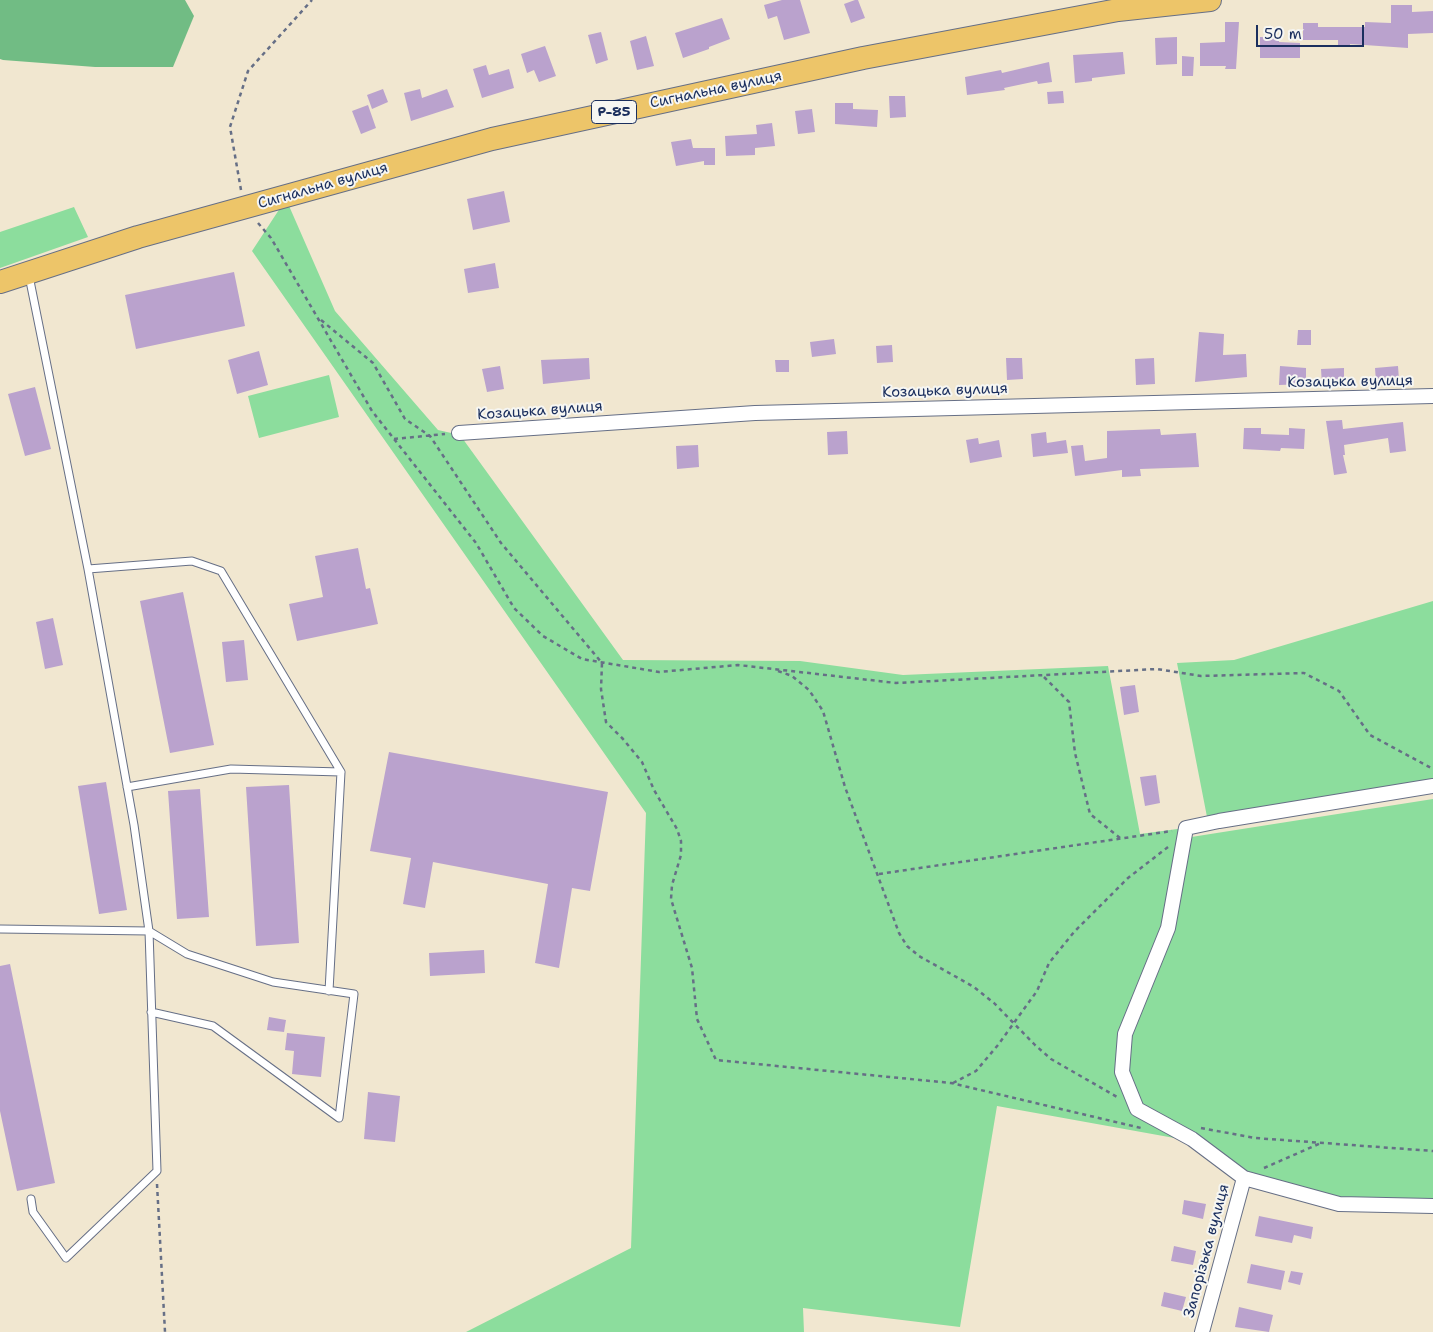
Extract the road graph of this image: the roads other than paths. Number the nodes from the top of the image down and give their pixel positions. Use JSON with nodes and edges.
{"nodes":[{"id":1,"x":1210,"y":0,"type":"edge"},
{"id":2,"x":29,"y":273,"type":"junction"},
{"id":3,"x":0,"y":282,"type":"edge"},
{"id":4,"x":1433,"y":396,"type":"edge"},
{"id":5,"x":459,"y":433,"type":"road end"},
{"id":6,"x":88,"y":569,"type":"junction"},
{"id":7,"x":341,"y":772,"type":"junction"},
{"id":8,"x":1433,"y":786,"type":"edge"},
{"id":9,"x":126,"y":787,"type":"junction"},
{"id":10,"x":0,"y":929,"type":"edge"},
{"id":11,"x":149,"y":931,"type":"junction"},
{"id":12,"x":329,"y":991,"type":"junction"},
{"id":13,"x":152,"y":1012,"type":"junction"},
{"id":14,"x":1244,"y":1178,"type":"junction"},
{"id":15,"x":31,"y":1198,"type":"dead end"},
{"id":16,"x":1433,"y":1206,"type":"edge"},
{"id":17,"x":1202,"y":1332,"type":"edge"}],
"edges":[{"from":1,"to":2,"type":"main road","name":"Сигнальна вулиця","number":"Р-85"},
{"from":2,"to":3,"type":"main road","number":"Р-85"},
{"from":2,"to":6,"type":"lane"},
{"from":4,"to":5,"type":"street","name":"Козацька вулиця"},
{"from":6,"to":7,"type":"lane"},
{"from":6,"to":9,"type":"lane"},
{"from":7,"to":9,"type":"lane"},
{"from":7,"to":12,"type":"lane"},
{"from":8,"to":14,"type":"street"},
{"from":9,"to":11,"type":"lane"},
{"from":10,"to":11,"type":"lane"},
{"from":11,"to":12,"type":"lane"},
{"from":11,"to":13,"type":"lane"},
{"from":12,"to":13,"type":"lane"},
{"from":13,"to":15,"type":"lane"},
{"from":14,"to":16,"type":"street"},
{"from":14,"to":17,"type":"street","name":"Запорізька вулиця"}]}
